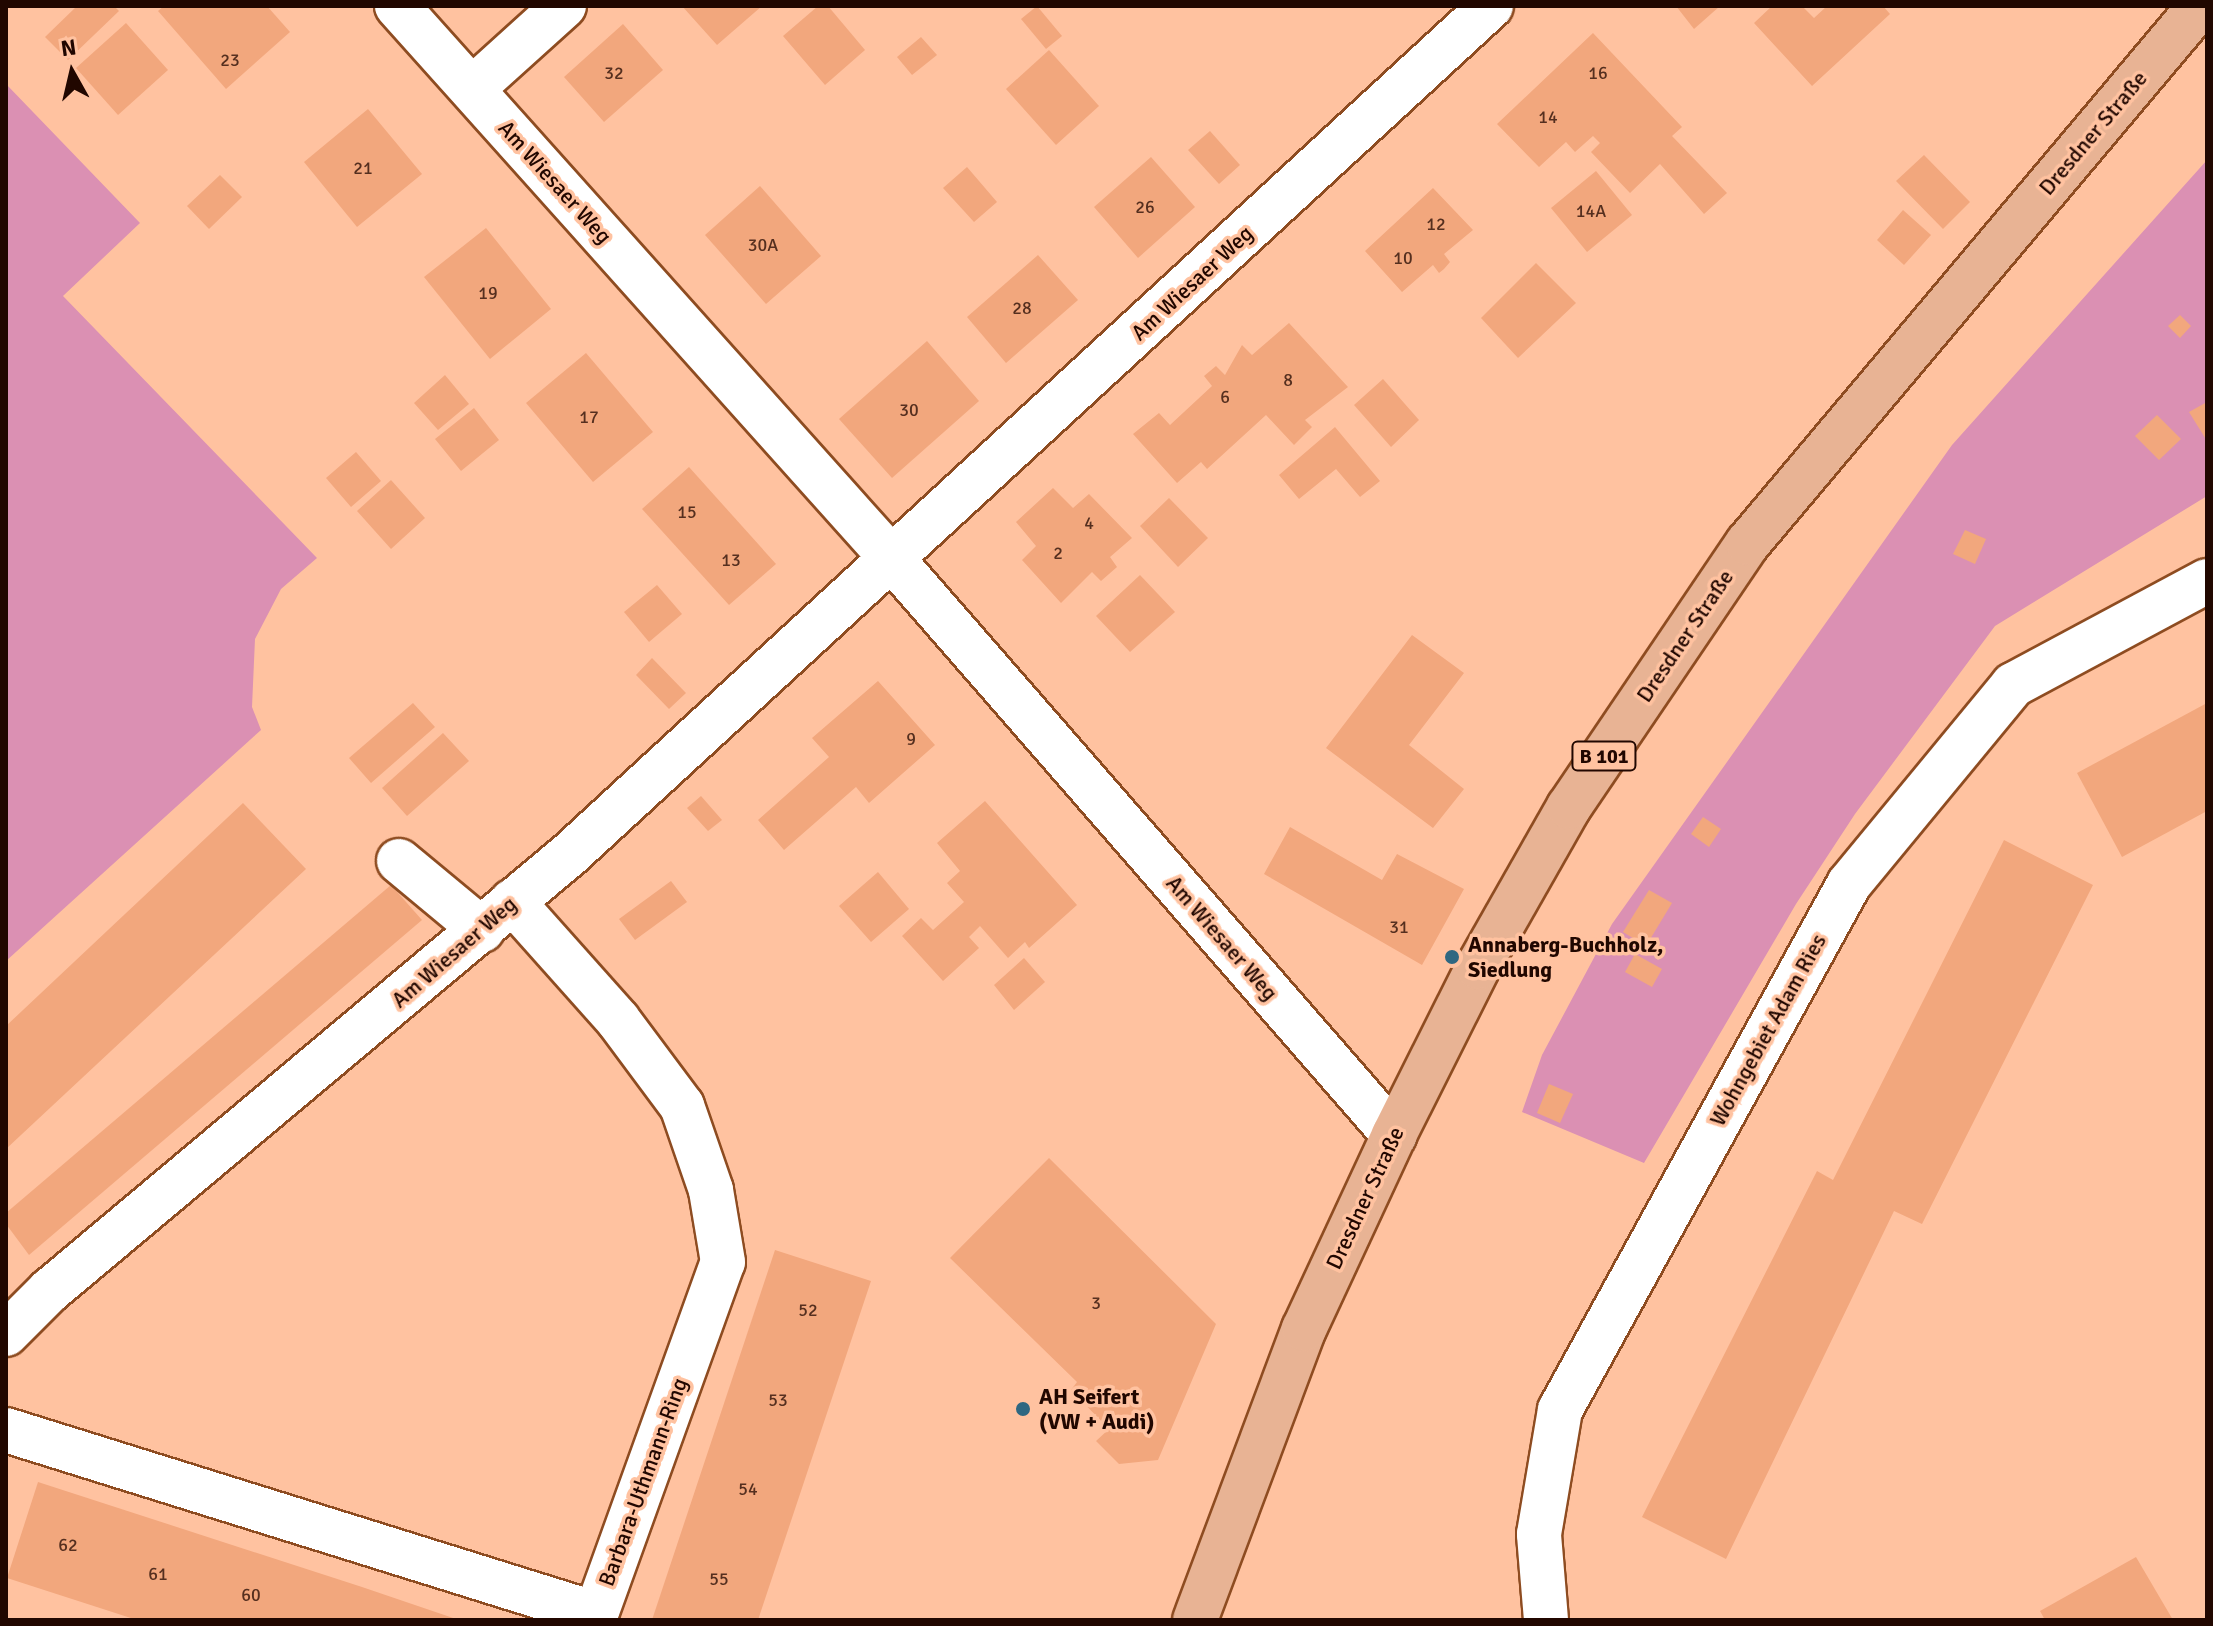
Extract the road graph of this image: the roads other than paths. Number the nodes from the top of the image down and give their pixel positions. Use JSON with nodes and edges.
{"nodes":[{"id":1,"x":397,"y":6,"type":"edge"},
{"id":2,"x":564,"y":6,"type":"edge"},
{"id":3,"x":1491,"y":6,"type":"edge"},
{"id":4,"x":2200,"y":6,"type":"edge"},
{"id":5,"x":472,"y":89,"type":"junction"},
{"id":6,"x":893,"y":560,"type":"junction"},
{"id":7,"x":2207,"y":581,"type":"edge"},
{"id":8,"x":399,"y":861,"type":"dead end"},
{"id":9,"x":497,"y":916,"type":"junction"},
{"id":10,"x":1394,"y":1135,"type":"junction"},
{"id":11,"x":6,"y":1334,"type":"edge"},
{"id":12,"x":6,"y":1430,"type":"edge"},
{"id":13,"x":1195,"y":1620,"type":"edge"},
{"id":14,"x":1546,"y":1620,"type":"edge"}],
"edges":[{"from":1,"to":5,"type":"street","name":"Am Wiesaer Weg"},
{"from":2,"to":5,"type":"street"},
{"from":3,"to":6,"type":"street","name":"Am Wiesaer Weg"},
{"from":4,"to":10,"type":"main road","name":"Dresdner Straße","number":"B 101"},
{"from":5,"to":6,"type":"street","name":"Am Wiesaer Weg"},
{"from":6,"to":9,"type":"street","name":"Am Wiesaer Weg"},
{"from":6,"to":10,"type":"street","name":"Am Wiesaer Weg"},
{"from":7,"to":14,"type":"street","name":"Wohngebiet Adam Ries"},
{"from":8,"to":9,"type":"street"},
{"from":9,"to":11,"type":"street","name":"Am Wiesaer Weg"},
{"from":9,"to":12,"type":"street","name":"Barbara-Uthmann-Ring"},
{"from":10,"to":13,"type":"main road","name":"Dresdner Straße","number":"B 101"}]}
